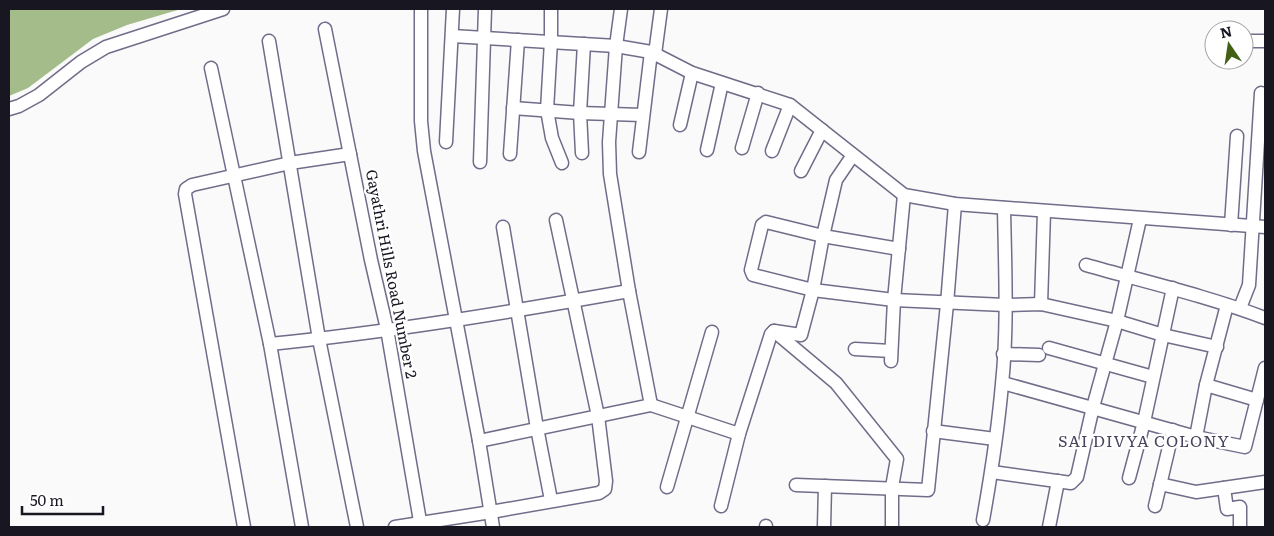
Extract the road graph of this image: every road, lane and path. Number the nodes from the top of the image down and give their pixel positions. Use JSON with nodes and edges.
{"nodes":[{"id":1,"x":223,"y":9,"type":"edge"},
{"id":2,"x":422,"y":9,"type":"edge"},
{"id":3,"x":453,"y":9,"type":"edge"},
{"id":4,"x":485,"y":9,"type":"edge"},
{"id":5,"x":551,"y":9,"type":"edge"},
{"id":6,"x":621,"y":9,"type":"edge"},
{"id":7,"x":661,"y":9,"type":"edge"},
{"id":8,"x":325,"y":29,"type":"dead end"},
{"id":9,"x":452,"y":36,"type":"junction"},
{"id":10,"x":484,"y":37,"type":"junction"},
{"id":11,"x":518,"y":40,"type":"junction"},
{"id":12,"x":269,"y":41,"type":"dead end"},
{"id":13,"x":551,"y":42,"type":"junction"},
{"id":14,"x":584,"y":44,"type":"junction"},
{"id":15,"x":616,"y":46,"type":"junction"},
{"id":16,"x":653,"y":53,"type":"junction"},
{"id":17,"x":211,"y":68,"type":"dead end"},
{"id":18,"x":692,"y":73,"type":"junction"},
{"id":19,"x":722,"y":82,"type":"junction"},
{"id":20,"x":758,"y":93,"type":"junction"},
{"id":21,"x":1261,"y":93,"type":"dead end"},
{"id":22,"x":790,"y":105,"type":"junction"},
{"id":23,"x":513,"y":108,"type":"junction"},
{"id":24,"x":9,"y":109,"type":"edge"},
{"id":25,"x":547,"y":110,"type":"junction"},
{"id":26,"x":580,"y":113,"type":"junction"},
{"id":27,"x":611,"y":114,"type":"junction"},
{"id":28,"x":642,"y":115,"type":"junction"},
{"id":29,"x":680,"y":125,"type":"dead end"},
{"id":30,"x":822,"y":130,"type":"junction"},
{"id":31,"x":1237,"y":136,"type":"dead end"},
{"id":32,"x":446,"y":142,"type":"dead end"},
{"id":33,"x":742,"y":148,"type":"dead end"},
{"id":34,"x":708,"y":150,"type":"dead end"},
{"id":35,"x":772,"y":151,"type":"dead end"},
{"id":36,"x":639,"y":152,"type":"dead end"},
{"id":37,"x":582,"y":153,"type":"dead end"},
{"id":38,"x":350,"y":154,"type":"junction"},
{"id":39,"x":510,"y":154,"type":"dead end"},
{"id":40,"x":854,"y":155,"type":"junction"},
{"id":41,"x":480,"y":162,"type":"dead end"},
{"id":42,"x":290,"y":163,"type":"junction"},
{"id":43,"x":562,"y":163,"type":"dead end"},
{"id":44,"x":801,"y":171,"type":"dead end"},
{"id":45,"x":234,"y":176,"type":"junction"},
{"id":46,"x":904,"y":195,"type":"junction"},
{"id":47,"x":955,"y":204,"type":"junction"},
{"id":48,"x":1004,"y":208,"type":"junction"},
{"id":49,"x":1044,"y":212,"type":"junction"},
{"id":50,"x":1140,"y":218,"type":"junction"},
{"id":51,"x":556,"y":220,"type":"dead end"},
{"id":52,"x":1231,"y":225,"type":"junction"},
{"id":53,"x":503,"y":227,"type":"dead end"},
{"id":54,"x":1260,"y":227,"type":"edge"},
{"id":55,"x":823,"y":236,"type":"junction"},
{"id":56,"x":899,"y":249,"type":"junction"},
{"id":57,"x":1086,"y":265,"type":"dead end"},
{"id":58,"x":1128,"y":277,"type":"junction"},
{"id":59,"x":1173,"y":288,"type":"junction"},
{"id":60,"x":813,"y":290,"type":"junction"},
{"id":61,"x":629,"y":291,"type":"junction"},
{"id":62,"x":894,"y":300,"type":"junction"},
{"id":63,"x":573,"y":301,"type":"junction"},
{"id":64,"x":947,"y":304,"type":"junction"},
{"id":65,"x":1041,"y":304,"type":"junction"},
{"id":66,"x":1005,"y":305,"type":"junction"},
{"id":67,"x":1233,"y":306,"type":"junction"},
{"id":68,"x":517,"y":310,"type":"junction"},
{"id":69,"x":1265,"y":318,"type":"edge"},
{"id":70,"x":456,"y":320,"type":"junction"},
{"id":71,"x":1117,"y":321,"type":"junction"},
{"id":72,"x":387,"y":329,"type":"junction"},
{"id":73,"x":774,"y":331,"type":"junction"},
{"id":74,"x":712,"y":332,"type":"dead end"},
{"id":75,"x":1163,"y":335,"type":"junction"},
{"id":76,"x":319,"y":339,"type":"junction"},
{"id":77,"x":270,"y":344,"type":"junction"},
{"id":78,"x":1217,"y":347,"type":"junction"},
{"id":79,"x":855,"y":349,"type":"dead end"},
{"id":80,"x":1004,"y":354,"type":"junction"},
{"id":81,"x":1105,"y":365,"type":"junction"},
{"id":82,"x":1265,"y":368,"type":"edge"},
{"id":83,"x":1153,"y":378,"type":"junction"},
{"id":84,"x":1002,"y":382,"type":"junction"},
{"id":85,"x":1206,"y":385,"type":"junction"},
{"id":86,"x":1257,"y":400,"type":"junction"},
{"id":87,"x":651,"y":405,"type":"junction"},
{"id":88,"x":1093,"y":407,"type":"junction"},
{"id":89,"x":1259,"y":415,"type":"edge"},
{"id":90,"x":598,"y":416,"type":"junction"},
{"id":91,"x":686,"y":417,"type":"junction"},
{"id":92,"x":1144,"y":422,"type":"junction"},
{"id":93,"x":537,"y":428,"type":"junction"},
{"id":94,"x":1173,"y":430,"type":"junction"},
{"id":95,"x":934,"y":431,"type":"junction"},
{"id":96,"x":739,"y":434,"type":"junction"},
{"id":97,"x":1196,"y":437,"type":"junction"},
{"id":98,"x":995,"y":439,"type":"junction"},
{"id":99,"x":479,"y":441,"type":"junction"},
{"id":100,"x":992,"y":472,"type":"junction"},
{"id":101,"x":1129,"y":478,"type":"dead end"},
{"id":102,"x":1058,"y":481,"type":"junction"},
{"id":103,"x":1265,"y":482,"type":"edge"},
{"id":104,"x":1160,"y":484,"type":"junction"},
{"id":105,"x":796,"y":485,"type":"dead end"},
{"id":106,"x":825,"y":486,"type":"junction"},
{"id":107,"x":667,"y":487,"type":"dead end"},
{"id":108,"x":892,"y":487,"type":"junction"},
{"id":109,"x":1224,"y":488,"type":"junction"},
{"id":110,"x":551,"y":500,"type":"junction"},
{"id":111,"x":721,"y":506,"type":"dead end"},
{"id":112,"x":1155,"y":506,"type":"dead end"},
{"id":113,"x":491,"y":512,"type":"junction"},
{"id":114,"x":983,"y":520,"type":"dead end"},
{"id":115,"x":421,"y":525,"type":"edge"},
{"id":116,"x":244,"y":527,"type":"edge"},
{"id":117,"x":302,"y":527,"type":"edge"},
{"id":118,"x":357,"y":527,"type":"edge"},
{"id":119,"x":395,"y":527,"type":"edge"},
{"id":120,"x":493,"y":527,"type":"edge"},
{"id":121,"x":824,"y":527,"type":"edge"},
{"id":122,"x":892,"y":527,"type":"edge"},
{"id":123,"x":1050,"y":527,"type":"edge"},
{"id":124,"x":1240,"y":527,"type":"edge"}],
"edges":[{"from":1,"to":24,"type":"street"},
{"from":2,"to":70,"type":"street"},
{"from":3,"to":9,"type":"street"},
{"from":4,"to":10,"type":"street"},
{"from":5,"to":13,"type":"street"},
{"from":6,"to":15,"type":"street"},
{"from":7,"to":16,"type":"street"},
{"from":8,"to":38,"type":"street","name":"Gayathri Hills Road Number 2"},
{"from":9,"to":10,"type":"street"},
{"from":9,"to":32,"type":"street"},
{"from":10,"to":11,"type":"street"},
{"from":10,"to":41,"type":"street"},
{"from":11,"to":13,"type":"street"},
{"from":11,"to":23,"type":"street"},
{"from":12,"to":42,"type":"street"},
{"from":13,"to":14,"type":"street"},
{"from":13,"to":25,"type":"street"},
{"from":14,"to":15,"type":"street"},
{"from":14,"to":26,"type":"street"},
{"from":15,"to":16,"type":"street"},
{"from":15,"to":27,"type":"street"},
{"from":16,"to":18,"type":"street"},
{"from":16,"to":28,"type":"street"},
{"from":17,"to":45,"type":"street"},
{"from":18,"to":19,"type":"street"},
{"from":18,"to":29,"type":"street"},
{"from":19,"to":20,"type":"street"},
{"from":19,"to":34,"type":"street"},
{"from":20,"to":22,"type":"street"},
{"from":20,"to":33,"type":"street"},
{"from":21,"to":54,"type":"street"},
{"from":22,"to":30,"type":"street"},
{"from":22,"to":35,"type":"street"},
{"from":23,"to":25,"type":"street"},
{"from":23,"to":39,"type":"street"},
{"from":25,"to":26,"type":"street"},
{"from":25,"to":43,"type":"street"},
{"from":26,"to":27,"type":"street"},
{"from":26,"to":37,"type":"street"},
{"from":27,"to":28,"type":"street"},
{"from":27,"to":61,"type":"street"},
{"from":28,"to":36,"type":"street"},
{"from":30,"to":40,"type":"street"},
{"from":30,"to":44,"type":"street"},
{"from":31,"to":52,"type":"street"},
{"from":38,"to":42,"type":"street"},
{"from":38,"to":72,"type":"street","name":"Gayathri Hills Road Number 2"},
{"from":40,"to":46,"type":"street"},
{"from":40,"to":55,"type":"street"},
{"from":42,"to":45,"type":"street"},
{"from":42,"to":76,"type":"street"},
{"from":45,"to":77,"type":"street"},
{"from":45,"to":116,"type":"street"},
{"from":46,"to":47,"type":"street"},
{"from":46,"to":56,"type":"street"},
{"from":47,"to":48,"type":"street"},
{"from":47,"to":64,"type":"street"},
{"from":48,"to":49,"type":"street"},
{"from":48,"to":66,"type":"street"},
{"from":49,"to":50,"type":"street"},
{"from":49,"to":65,"type":"street"},
{"from":50,"to":52,"type":"street"},
{"from":50,"to":58,"type":"street"},
{"from":51,"to":63,"type":"street"},
{"from":52,"to":54,"type":"street"},
{"from":53,"to":68,"type":"street"},
{"from":54,"to":67,"type":"street"},
{"from":55,"to":56,"type":"street"},
{"from":55,"to":60,"type":"street"},
{"from":55,"to":60,"type":"street"},
{"from":56,"to":62,"type":"street"},
{"from":57,"to":58,"type":"street"},
{"from":58,"to":59,"type":"street"},
{"from":58,"to":71,"type":"street"},
{"from":59,"to":67,"type":"street"},
{"from":59,"to":75,"type":"street"},
{"from":60,"to":62,"type":"street"},
{"from":60,"to":73,"type":"street"},
{"from":61,"to":63,"type":"street"},
{"from":61,"to":87,"type":"street"},
{"from":62,"to":64,"type":"street"},
{"from":62,"to":79,"type":"street"},
{"from":63,"to":68,"type":"street"},
{"from":63,"to":90,"type":"street"},
{"from":64,"to":66,"type":"street"},
{"from":64,"to":95,"type":"street"},
{"from":65,"to":66,"type":"street"},
{"from":65,"to":71,"type":"street"},
{"from":66,"to":80,"type":"street"},
{"from":67,"to":69,"type":"street"},
{"from":67,"to":78,"type":"street"},
{"from":68,"to":70,"type":"street"},
{"from":68,"to":93,"type":"street"},
{"from":70,"to":72,"type":"street"},
{"from":70,"to":99,"type":"street"},
{"from":71,"to":75,"type":"street"},
{"from":71,"to":81,"type":"street"},
{"from":72,"to":76,"type":"street"},
{"from":72,"to":115,"type":"street","name":"Gayathri Hills Road Number 2"},
{"from":73,"to":96,"type":"street"},
{"from":73,"to":108,"type":"street"},
{"from":74,"to":91,"type":"street"},
{"from":75,"to":78,"type":"street"},
{"from":75,"to":83,"type":"street"},
{"from":76,"to":77,"type":"street"},
{"from":76,"to":118,"type":"street"},
{"from":77,"to":117,"type":"street"},
{"from":78,"to":85,"type":"street"},
{"from":80,"to":81,"type":"street"},
{"from":80,"to":84,"type":"street"},
{"from":81,"to":83,"type":"street"},
{"from":81,"to":88,"type":"street"},
{"from":82,"to":86,"type":"street"},
{"from":83,"to":92,"type":"street"},
{"from":84,"to":88,"type":"street"},
{"from":84,"to":98,"type":"street"},
{"from":85,"to":86,"type":"street"},
{"from":85,"to":97,"type":"street"},
{"from":86,"to":89,"type":"street"},
{"from":87,"to":90,"type":"street"},
{"from":87,"to":91,"type":"street"},
{"from":88,"to":92,"type":"street"},
{"from":88,"to":102,"type":"street"},
{"from":89,"to":97,"type":"street"},
{"from":90,"to":93,"type":"street"},
{"from":90,"to":110,"type":"street"},
{"from":91,"to":96,"type":"street"},
{"from":91,"to":107,"type":"street"},
{"from":92,"to":94,"type":"street"},
{"from":92,"to":101,"type":"street"},
{"from":93,"to":99,"type":"street"},
{"from":93,"to":110,"type":"street"},
{"from":94,"to":97,"type":"street"},
{"from":94,"to":104,"type":"street"},
{"from":95,"to":98,"type":"street"},
{"from":95,"to":108,"type":"street"},
{"from":96,"to":111,"type":"street"},
{"from":98,"to":100,"type":"street"},
{"from":99,"to":113,"type":"street"},
{"from":100,"to":102,"type":"street"},
{"from":100,"to":114,"type":"street"},
{"from":102,"to":123,"type":"street"},
{"from":103,"to":109,"type":"street"},
{"from":104,"to":109,"type":"street"},
{"from":104,"to":112,"type":"street"},
{"from":105,"to":106,"type":"street"},
{"from":106,"to":108,"type":"street"},
{"from":106,"to":121,"type":"street"},
{"from":108,"to":122,"type":"street"},
{"from":109,"to":124,"type":"street"},
{"from":110,"to":113,"type":"street"},
{"from":113,"to":115,"type":"street"},
{"from":113,"to":120,"type":"street"},
{"from":115,"to":119,"type":"street"}]}
